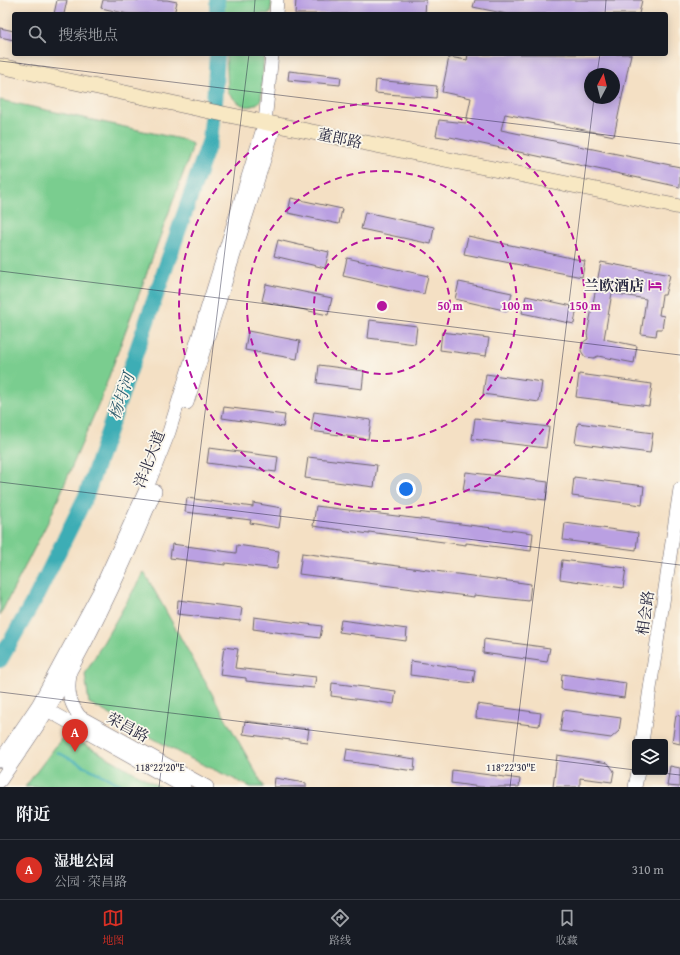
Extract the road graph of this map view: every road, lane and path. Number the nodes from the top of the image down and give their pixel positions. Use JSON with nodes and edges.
{"nodes":[{"id":1,"x":277,"y":0,"type":"edge"},
{"id":2,"x":276,"y":12,"type":"edge"},
{"id":3,"x":272,"y":56,"type":"edge"},
{"id":4,"x":0,"y":66,"type":"edge"},
{"id":5,"x":270,"y":124,"type":"junction"},
{"id":6,"x":680,"y":207,"type":"edge"},
{"id":7,"x":680,"y":489,"type":"edge"},
{"id":8,"x":71,"y":669,"type":"junction"},
{"id":9,"x":45,"y":708,"type":"junction"},
{"id":10,"x":80,"y":717,"type":"junction"},
{"id":11,"x":642,"y":739,"type":"edge"},
{"id":12,"x":0,"y":761,"type":"edge"},
{"id":13,"x":637,"y":775,"type":"edge"},
{"id":14,"x":0,"y":781,"type":"edge"},
{"id":15,"x":184,"y":787,"type":"edge"},
{"id":16,"x":207,"y":787,"type":"edge"},
{"id":17,"x":635,"y":787,"type":"edge"}],
"edges":[{"from":1,"to":2,"type":"street"},
{"from":3,"to":5,"type":"street"},
{"from":4,"to":5,"type":"main road","name":"董郎路"},
{"from":5,"to":6,"type":"main road","name":"董郎路"},
{"from":5,"to":8,"type":"street","name":"洋北大道"},
{"from":5,"to":9,"type":"street","name":"洋北大道"},
{"from":7,"to":11,"type":"street","name":"相会路"},
{"from":8,"to":9,"type":"street","name":"洋北大道"},
{"from":8,"to":10,"type":"street"},
{"from":9,"to":10,"type":"street","name":"荣昌路"},
{"from":9,"to":12,"type":"street","name":"洋北大道"},
{"from":9,"to":14,"type":"street","name":"洋北大道"},
{"from":9,"to":15,"type":"street","name":"荣昌路"},
{"from":10,"to":16,"type":"street","name":"荣昌路"},
{"from":13,"to":17,"type":"street"}]}
